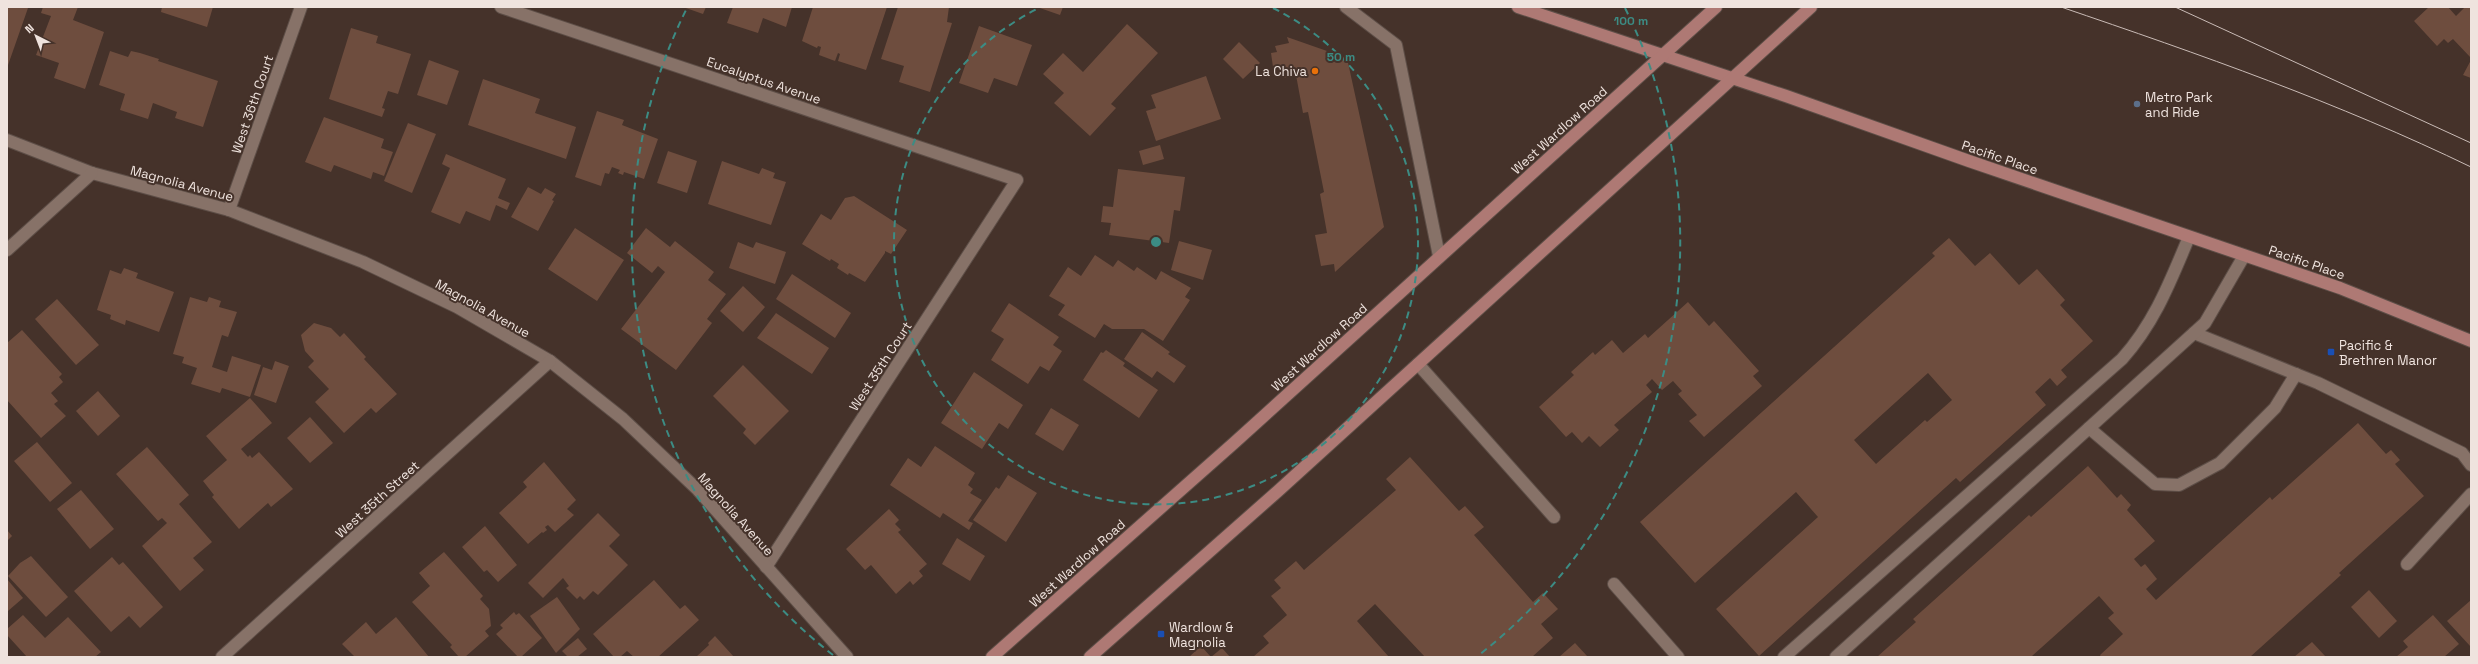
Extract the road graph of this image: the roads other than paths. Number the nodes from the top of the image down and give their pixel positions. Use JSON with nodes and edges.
{"nodes":[{"id":1,"x":301,"y":7,"type":"edge"},
{"id":2,"x":501,"y":7,"type":"edge"},
{"id":3,"x":1346,"y":7,"type":"edge"},
{"id":4,"x":1518,"y":7,"type":"edge"},
{"id":5,"x":1716,"y":7,"type":"edge"},
{"id":6,"x":1811,"y":7,"type":"edge"},
{"id":7,"x":1662,"y":56,"type":"junction"},
{"id":8,"x":1732,"y":79,"type":"junction"},
{"id":9,"x":7,"y":140,"type":"edge"},
{"id":10,"x":92,"y":173,"type":"junction"},
{"id":11,"x":1017,"y":180,"type":"joint"},
{"id":12,"x":229,"y":210,"type":"junction"},
{"id":13,"x":2188,"y":237,"type":"junction"},
{"id":14,"x":7,"y":250,"type":"edge"},
{"id":15,"x":1439,"y":256,"type":"junction"},
{"id":16,"x":2244,"y":256,"type":"junction"},
{"id":17,"x":2194,"y":333,"type":"junction"},
{"id":18,"x":2471,"y":341,"type":"edge"},
{"id":19,"x":550,"y":361,"type":"junction"},
{"id":20,"x":1418,"y":364,"type":"junction"},
{"id":21,"x":2296,"y":374,"type":"junction"},
{"id":22,"x":2089,"y":428,"type":"junction"},
{"id":23,"x":2471,"y":465,"type":"edge"},
{"id":24,"x":2471,"y":494,"type":"edge"},
{"id":25,"x":1554,"y":517,"type":"dead end"},
{"id":26,"x":2408,"y":564,"type":"dead end"},
{"id":27,"x":766,"y":567,"type":"junction"},
{"id":28,"x":1614,"y":584,"type":"dead end"},
{"id":29,"x":222,"y":657,"type":"edge"},
{"id":30,"x":847,"y":657,"type":"edge"},
{"id":31,"x":992,"y":657,"type":"edge"},
{"id":32,"x":1090,"y":657,"type":"edge"},
{"id":33,"x":1678,"y":657,"type":"edge"},
{"id":34,"x":1784,"y":657,"type":"edge"},
{"id":35,"x":1836,"y":657,"type":"edge"}],
"edges":[{"from":1,"to":12,"type":"street","name":"West 36th Court"},
{"from":2,"to":11,"type":"street","name":"Eucalyptus Avenue"},
{"from":3,"to":15,"type":"street"},
{"from":4,"to":7,"type":"main road","name":"Pacific Place"},
{"from":5,"to":7,"type":"main road","name":"West Wardlow Road"},
{"from":6,"to":8,"type":"main road"},
{"from":7,"to":8,"type":"main road","name":"Pacific Place"},
{"from":7,"to":15,"type":"main road","name":"West Wardlow Road"},
{"from":8,"to":13,"type":"main road","name":"Pacific Place"},
{"from":8,"to":20,"type":"main road"},
{"from":9,"to":10,"type":"street","name":"Magnolia Avenue"},
{"from":10,"to":12,"type":"street","name":"Magnolia Avenue"},
{"from":10,"to":14,"type":"street"},
{"from":11,"to":27,"type":"street","name":"West 35th Court"},
{"from":12,"to":19,"type":"street","name":"Magnolia Avenue"},
{"from":13,"to":16,"type":"main road","name":"Pacific Place"},
{"from":13,"to":34,"type":"street"},
{"from":15,"to":31,"type":"main road","name":"West Wardlow Road"},
{"from":16,"to":17,"type":"street"},
{"from":16,"to":18,"type":"main road","name":"Pacific Place"},
{"from":17,"to":21,"type":"street"},
{"from":17,"to":22,"type":"street"},
{"from":19,"to":27,"type":"street","name":"Magnolia Avenue"},
{"from":19,"to":29,"type":"street","name":"West 35th Street"},
{"from":20,"to":25,"type":"street"},
{"from":20,"to":32,"type":"main road"},
{"from":21,"to":22,"type":"street"},
{"from":21,"to":23,"type":"street"},
{"from":22,"to":35,"type":"street"},
{"from":24,"to":26,"type":"street"},
{"from":27,"to":30,"type":"street","name":"Magnolia Avenue"},
{"from":28,"to":33,"type":"street"}]}
